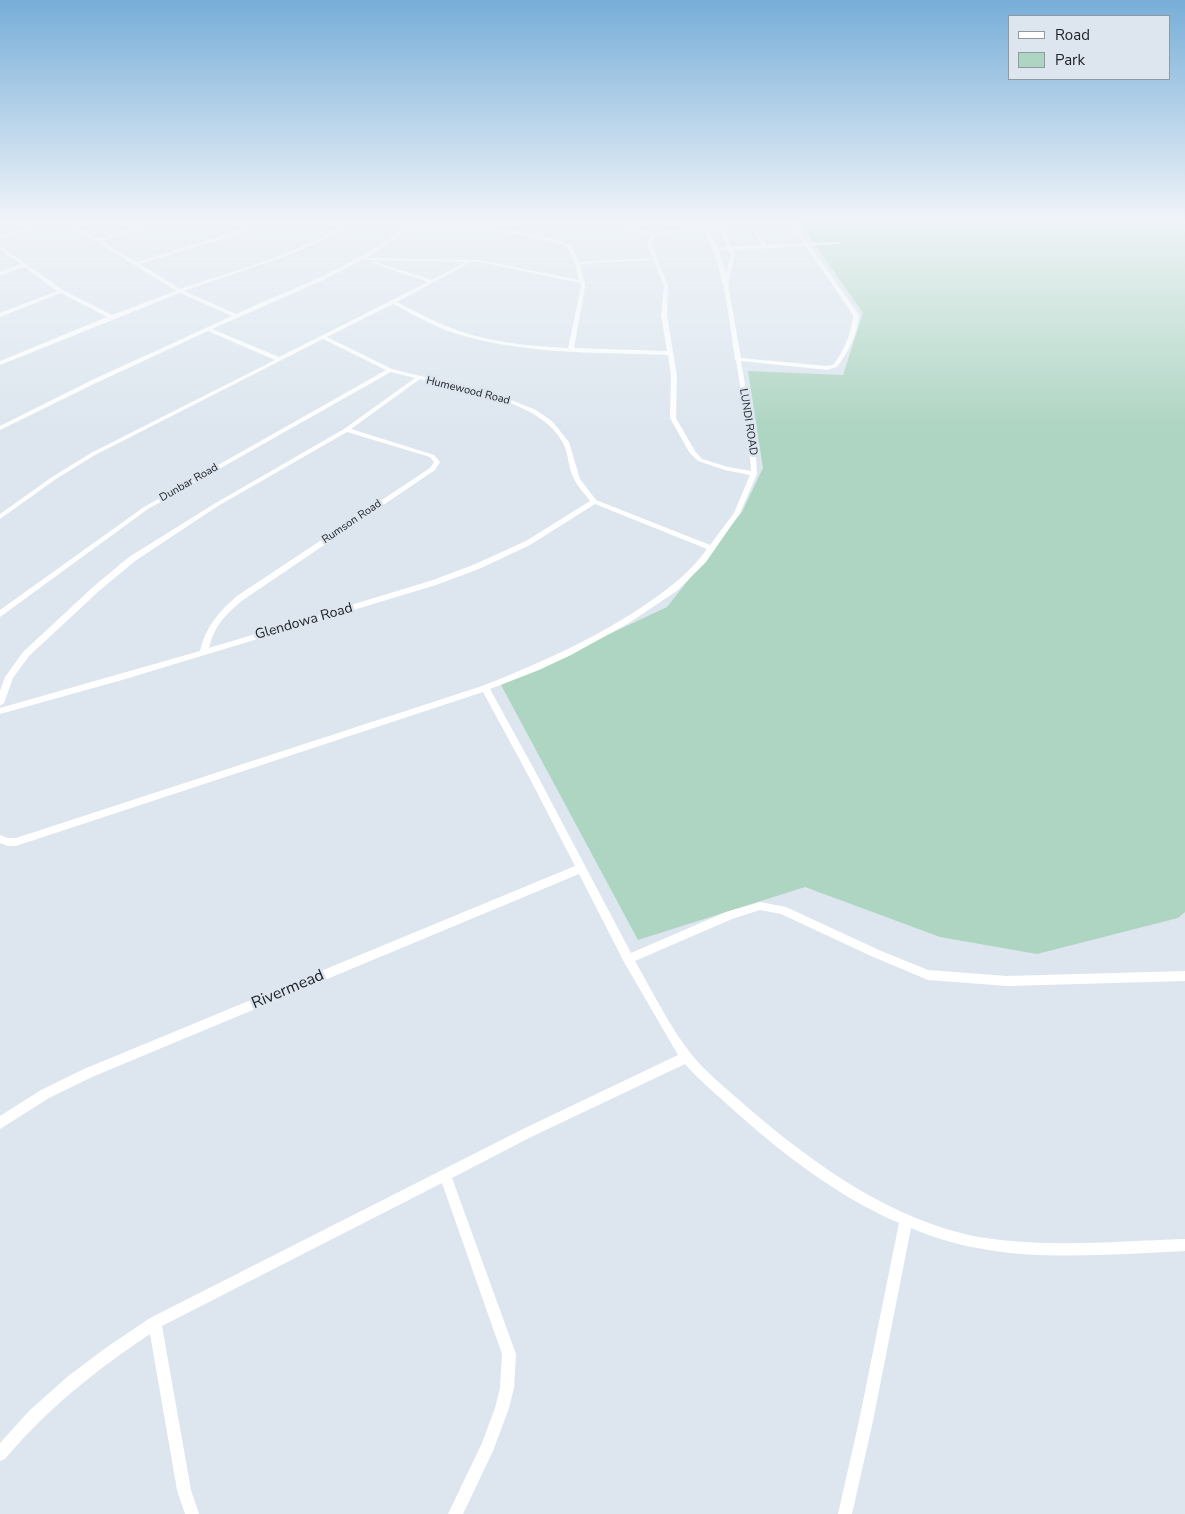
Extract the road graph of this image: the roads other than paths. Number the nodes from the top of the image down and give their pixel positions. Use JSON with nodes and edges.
{"nodes":[{"id":1,"x":61,"y":291,"type":"joint"},
{"id":2,"x":180,"y":291,"type":"joint"},
{"id":3,"x":294,"y":291,"type":"edge"},
{"id":4,"x":415,"y":291,"type":"edge"},
{"id":5,"x":582,"y":291,"type":"edge"},
{"id":6,"x":666,"y":291,"type":"edge"},
{"id":7,"x":727,"y":291,"type":"edge"},
{"id":8,"x":839,"y":291,"type":"edge"},
{"id":9,"x":393,"y":302,"type":"junction"},
{"id":10,"x":0,"y":315,"type":"edge"},
{"id":11,"x":238,"y":316,"type":"junction"},
{"id":12,"x":111,"y":317,"type":"junction"},
{"id":13,"x":209,"y":329,"type":"junction"},
{"id":14,"x":323,"y":336,"type":"junction"},
{"id":15,"x":571,"y":349,"type":"junction"},
{"id":16,"x":670,"y":353,"type":"junction"},
{"id":17,"x":278,"y":359,"type":"junction"},
{"id":18,"x":737,"y":359,"type":"junction"},
{"id":19,"x":0,"y":363,"type":"edge"},
{"id":20,"x":390,"y":370,"type":"junction"},
{"id":21,"x":418,"y":378,"type":"junction"},
{"id":22,"x":0,"y":428,"type":"edge"},
{"id":23,"x":346,"y":430,"type":"junction"},
{"id":24,"x":754,"y":474,"type":"junction"},
{"id":25,"x":594,"y":500,"type":"junction"},
{"id":26,"x":0,"y":517,"type":"edge"},
{"id":27,"x":711,"y":548,"type":"junction"},
{"id":28,"x":0,"y":614,"type":"edge"},
{"id":29,"x":204,"y":651,"type":"junction"},
{"id":30,"x":0,"y":675,"type":"edge"},
{"id":31,"x":9,"y":677,"type":"junction"},
{"id":32,"x":485,"y":688,"type":"junction"},
{"id":33,"x":0,"y":703,"type":"edge"},
{"id":34,"x":0,"y":711,"type":"edge"},
{"id":35,"x":0,"y":839,"type":"edge"},
{"id":36,"x":582,"y":868,"type":"junction"},
{"id":37,"x":628,"y":959,"type":"junction"},
{"id":38,"x":1185,"y":976,"type":"edge"},
{"id":39,"x":686,"y":1057,"type":"junction"},
{"id":40,"x":0,"y":1123,"type":"edge"},
{"id":41,"x":445,"y":1175,"type":"junction"},
{"id":42,"x":906,"y":1220,"type":"junction"},
{"id":43,"x":1185,"y":1245,"type":"edge"},
{"id":44,"x":155,"y":1323,"type":"junction"},
{"id":45,"x":0,"y":1454,"type":"edge"},
{"id":46,"x":192,"y":1514,"type":"edge"},
{"id":47,"x":455,"y":1514,"type":"edge"},
{"id":48,"x":845,"y":1514,"type":"edge"}],
"edges":[{"from":1,"to":10,"type":"street"},
{"from":1,"to":12,"type":"street"},
{"from":2,"to":11,"type":"street"},
{"from":2,"to":12,"type":"street"},
{"from":3,"to":11,"type":"street"},
{"from":4,"to":9,"type":"street"},
{"from":5,"to":15,"type":"street"},
{"from":6,"to":16,"type":"street"},
{"from":7,"to":18,"type":"street","name":"LUNDI ROAD"},
{"from":8,"to":18,"type":"street"},
{"from":9,"to":14,"type":"street"},
{"from":9,"to":15,"type":"street"},
{"from":11,"to":13,"type":"street"},
{"from":12,"to":19,"type":"street"},
{"from":13,"to":17,"type":"street"},
{"from":13,"to":22,"type":"street"},
{"from":14,"to":17,"type":"street"},
{"from":14,"to":20,"type":"street","name":"Humewood Road"},
{"from":15,"to":16,"type":"street"},
{"from":16,"to":24,"type":"street"},
{"from":17,"to":26,"type":"street"},
{"from":18,"to":24,"type":"street","name":"LUNDI ROAD"},
{"from":20,"to":21,"type":"street","name":"Humewood Road"},
{"from":20,"to":28,"type":"street","name":"Dunbar Road"},
{"from":21,"to":23,"type":"street"},
{"from":21,"to":25,"type":"street","name":"Humewood Road"},
{"from":23,"to":29,"type":"street","name":"Rumson Road"},
{"from":23,"to":31,"type":"street"},
{"from":24,"to":27,"type":"street","name":"LUNDI ROAD"},
{"from":25,"to":27,"type":"street","name":"Humewood Road"},
{"from":25,"to":29,"type":"street","name":"Glendowa Road"},
{"from":27,"to":32,"type":"street","name":"LUNDI ROAD"},
{"from":29,"to":34,"type":"street","name":"Glendowa Road"},
{"from":30,"to":31,"type":"street"},
{"from":31,"to":33,"type":"street"},
{"from":32,"to":35,"type":"street","name":"LUNDI ROAD"},
{"from":32,"to":36,"type":"street"},
{"from":36,"to":37,"type":"street"},
{"from":36,"to":40,"type":"street","name":"Rivermead"},
{"from":37,"to":38,"type":"street"},
{"from":37,"to":39,"type":"street"},
{"from":39,"to":41,"type":"street"},
{"from":39,"to":42,"type":"street"},
{"from":41,"to":44,"type":"street"},
{"from":41,"to":47,"type":"street"},
{"from":42,"to":43,"type":"street"},
{"from":42,"to":48,"type":"street"},
{"from":44,"to":45,"type":"street"},
{"from":44,"to":46,"type":"street"}]}
